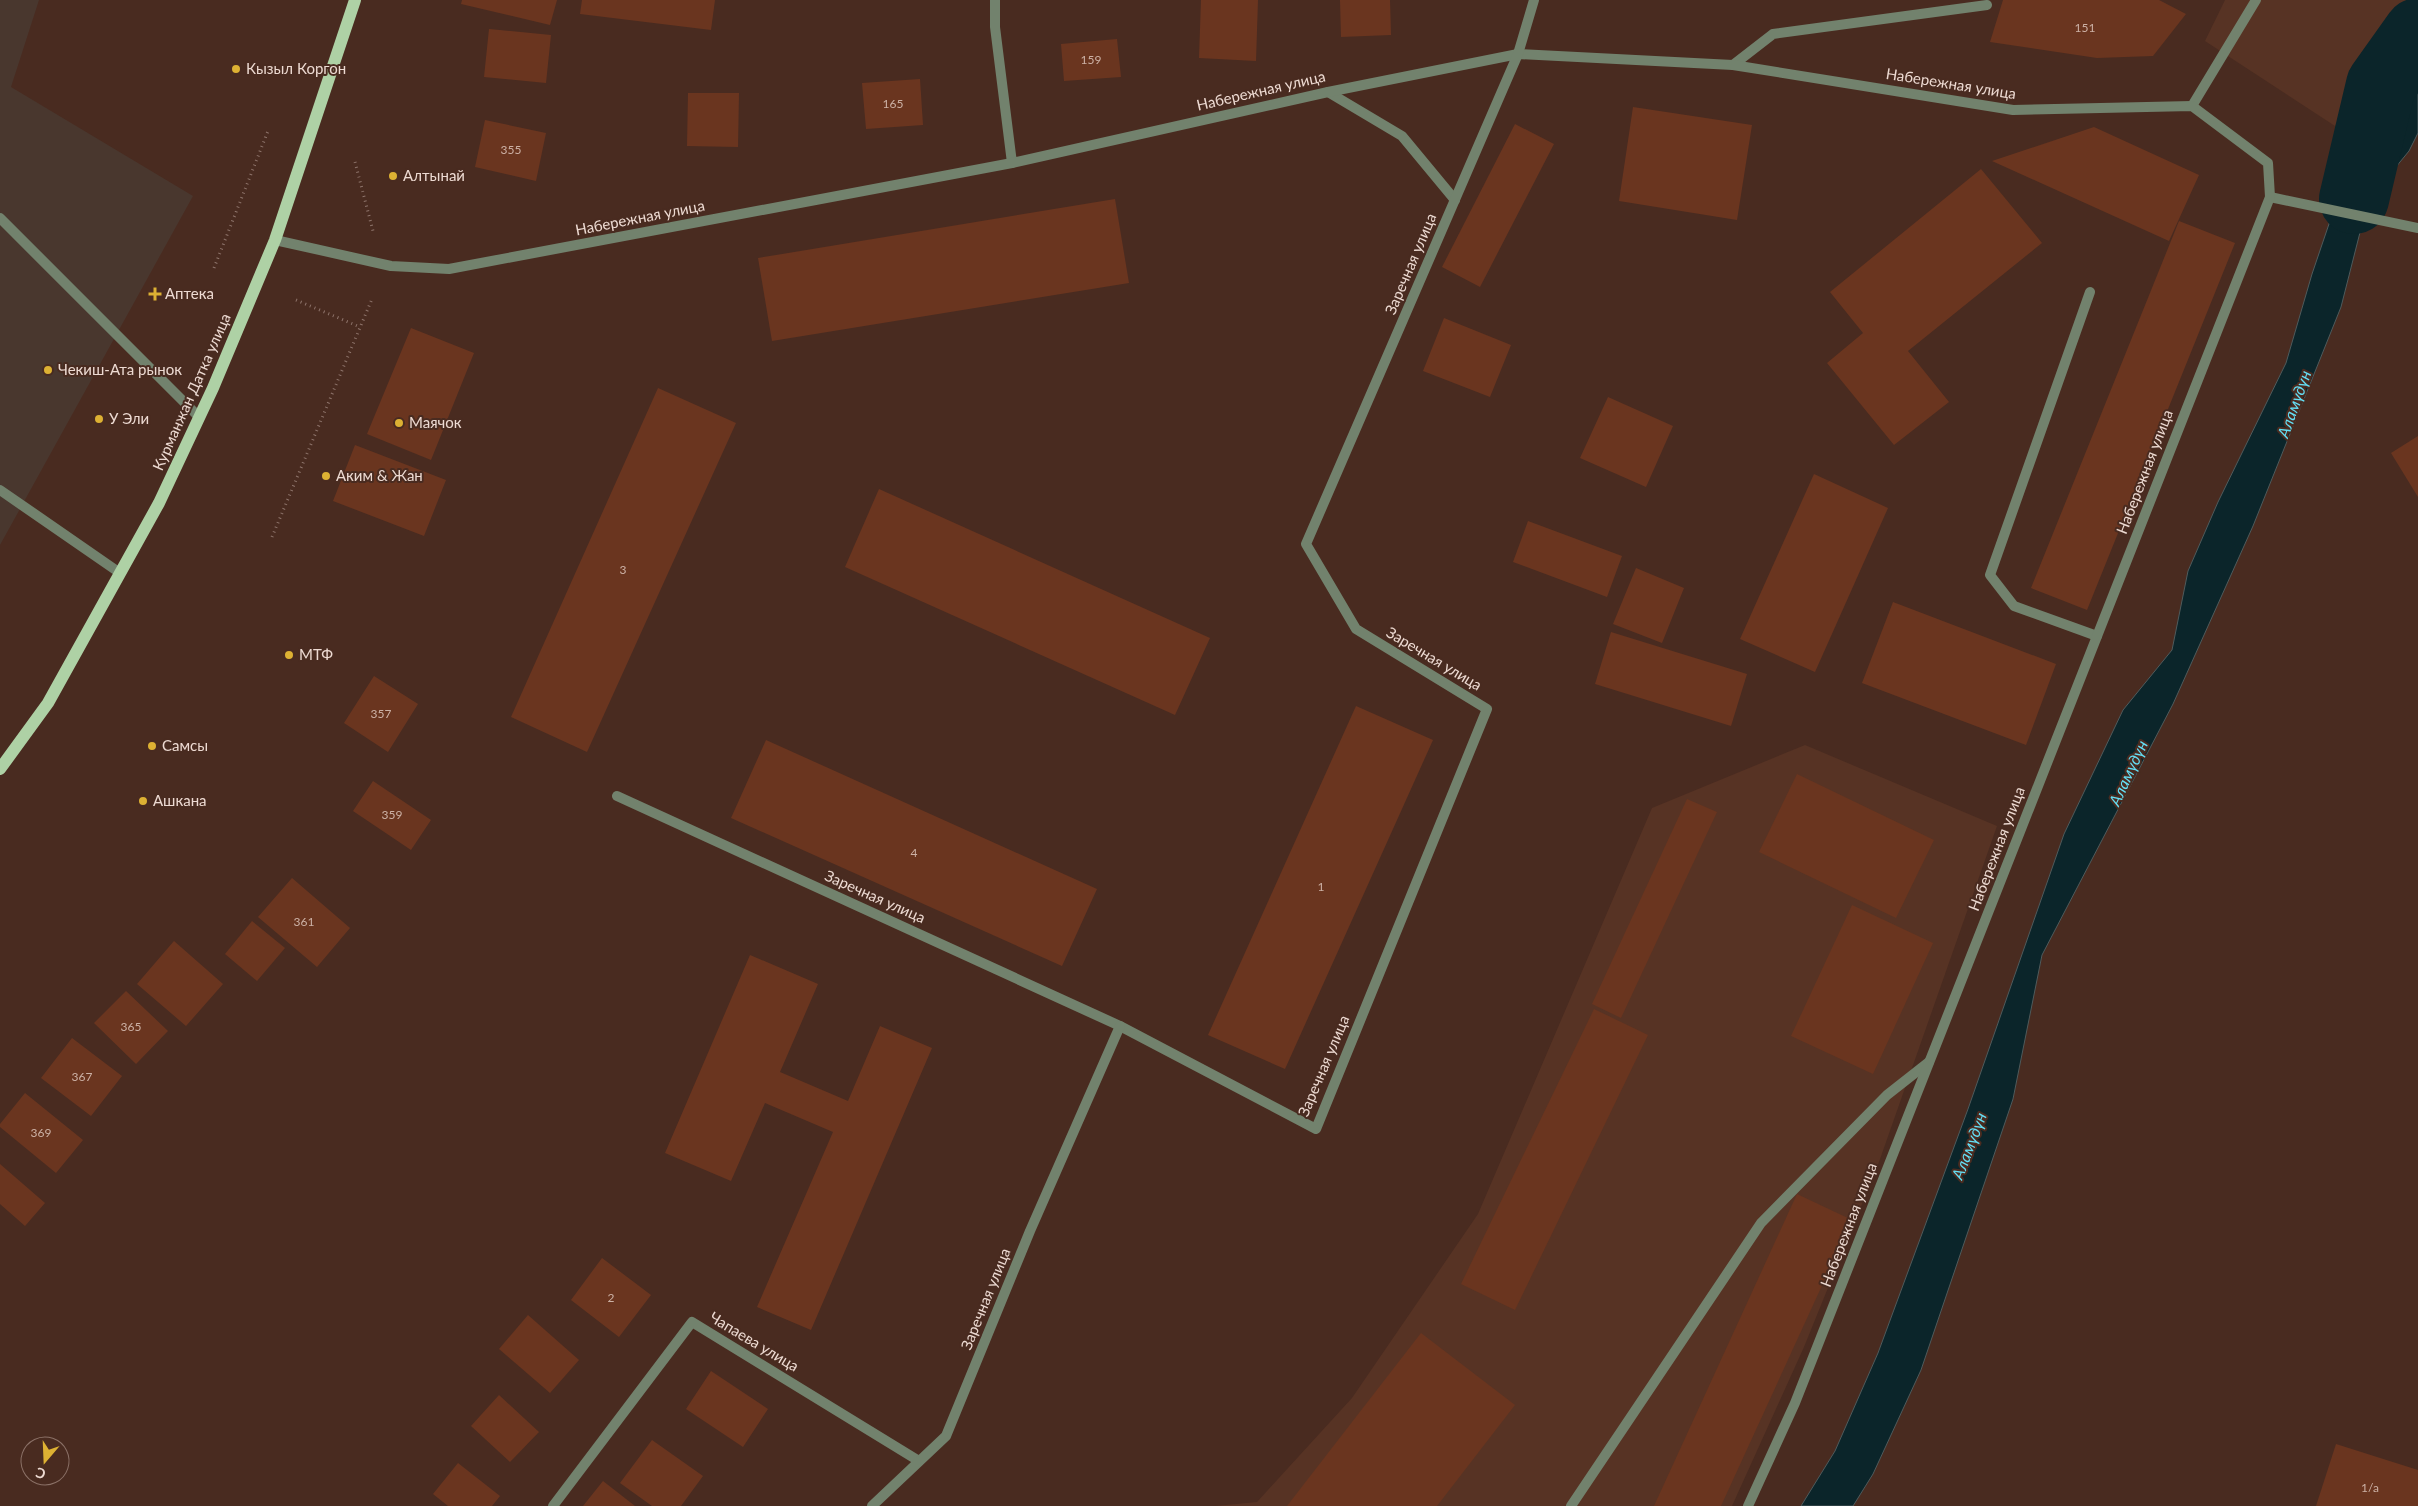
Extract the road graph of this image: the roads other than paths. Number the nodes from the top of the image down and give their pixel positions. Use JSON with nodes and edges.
{"nodes":[{"id":1,"x":354,"y":0,"type":"edge"},
{"id":2,"x":995,"y":0,"type":"edge"},
{"id":3,"x":1534,"y":0,"type":"edge"},
{"id":4,"x":2256,"y":0,"type":"edge"},
{"id":5,"x":1987,"y":5,"type":"dead end"},
{"id":6,"x":1518,"y":54,"type":"junction"},
{"id":7,"x":1733,"y":65,"type":"junction"},
{"id":8,"x":1328,"y":92,"type":"junction"},
{"id":9,"x":2192,"y":106,"type":"junction"},
{"id":10,"x":1012,"y":163,"type":"junction"},
{"id":11,"x":2270,"y":197,"type":"junction"},
{"id":12,"x":1455,"y":200,"type":"junction"},
{"id":13,"x":0,"y":218,"type":"edge"},
{"id":14,"x":2418,"y":228,"type":"edge"},
{"id":15,"x":275,"y":240,"type":"junction"},
{"id":16,"x":2090,"y":292,"type":"dead end"},
{"id":17,"x":199,"y":418,"type":"junction"},
{"id":18,"x":0,"y":490,"type":"edge"},
{"id":19,"x":120,"y":573,"type":"junction"},
{"id":20,"x":2097,"y":636,"type":"junction"},
{"id":21,"x":0,"y":769,"type":"edge"},
{"id":22,"x":617,"y":796,"type":"dead end"},
{"id":23,"x":1120,"y":1026,"type":"junction"},
{"id":24,"x":1929,"y":1062,"type":"junction"},
{"id":25,"x":919,"y":1460,"type":"junction"},
{"id":26,"x":553,"y":1506,"type":"edge"},
{"id":27,"x":872,"y":1506,"type":"edge"},
{"id":28,"x":1571,"y":1506,"type":"edge"},
{"id":29,"x":1748,"y":1506,"type":"edge"}],
"edges":[{"from":1,"to":15,"type":"main road","name":"Курманжан Датка улица"},
{"from":2,"to":10,"type":"street"},
{"from":3,"to":6,"type":"street"},
{"from":4,"to":9,"type":"street"},
{"from":5,"to":7,"type":"street"},
{"from":6,"to":7,"type":"street","name":"Набережная улица"},
{"from":6,"to":8,"type":"street","name":"Набережная улица"},
{"from":6,"to":12,"type":"street","name":"Заречная улица"},
{"from":7,"to":9,"type":"street","name":"Набережная улица"},
{"from":8,"to":10,"type":"street","name":"Набережная улица"},
{"from":8,"to":12,"type":"street"},
{"from":9,"to":11,"type":"street","name":"Набережная улица"},
{"from":10,"to":15,"type":"street","name":"Набережная улица"},
{"from":11,"to":14,"type":"street"},
{"from":11,"to":20,"type":"street","name":"Набережная улица"},
{"from":12,"to":23,"type":"street","name":"Заречная улица"},
{"from":13,"to":17,"type":"street"},
{"from":15,"to":17,"type":"main road","name":"Курманжан Датка улица"},
{"from":16,"to":20,"type":"street"},
{"from":17,"to":19,"type":"main road","name":"Курманжан Датка улица"},
{"from":18,"to":19,"type":"street"},
{"from":19,"to":21,"type":"main road","name":"Курманжан Датка улица"},
{"from":20,"to":24,"type":"street","name":"Набережная улица"},
{"from":22,"to":23,"type":"street","name":"Заречная улица"},
{"from":23,"to":25,"type":"street","name":"Заречная улица"},
{"from":24,"to":28,"type":"street"},
{"from":24,"to":29,"type":"street","name":"Набережная улица"},
{"from":25,"to":26,"type":"street","name":"Чапаева улица"},
{"from":25,"to":27,"type":"street","name":"Заречная улица"}]}
